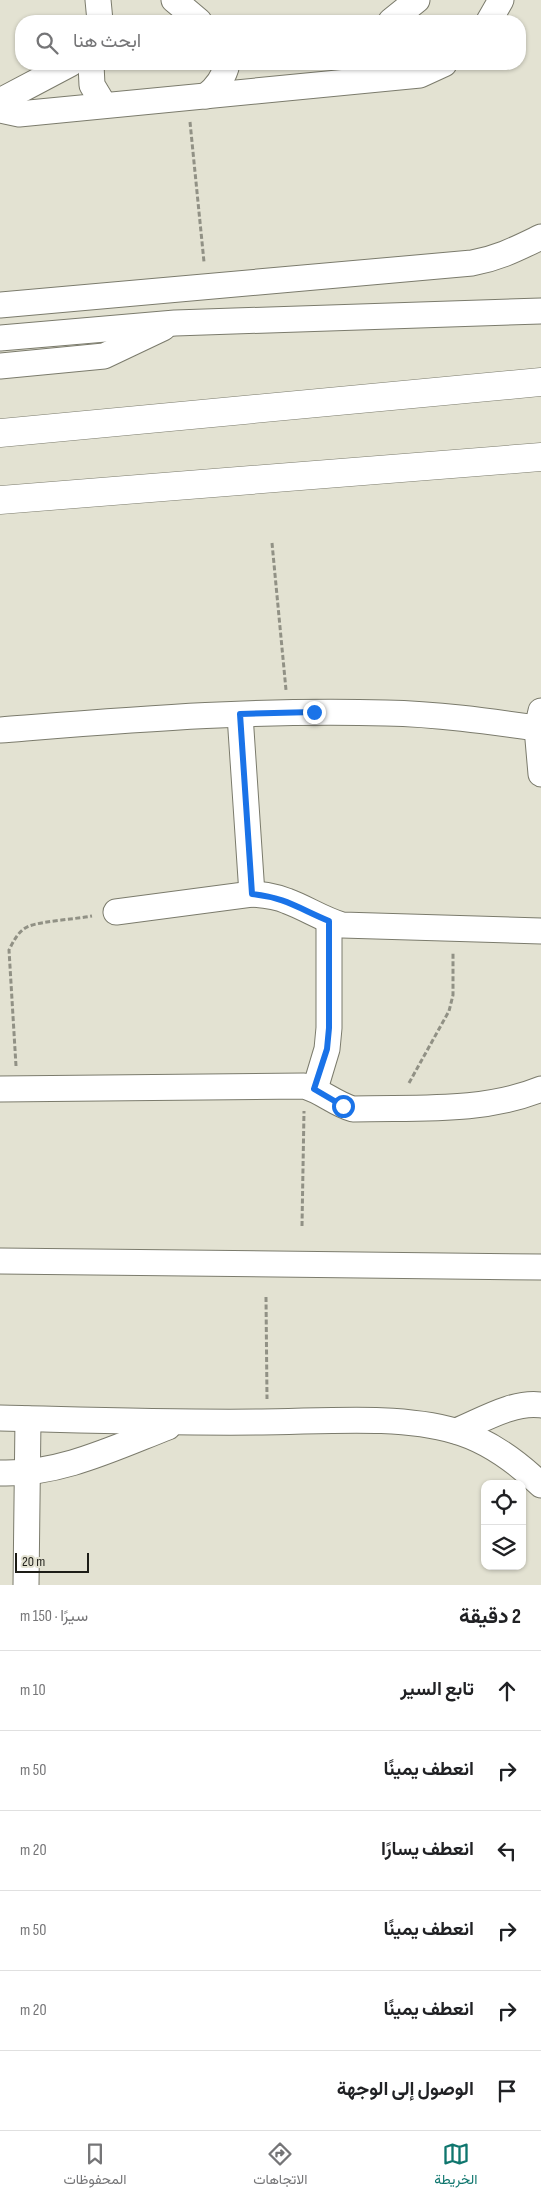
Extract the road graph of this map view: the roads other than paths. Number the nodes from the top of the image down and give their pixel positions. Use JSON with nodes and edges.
{"nodes":[{"id":1,"x":98,"y":0,"type":"edge"},
{"id":2,"x":174,"y":0,"type":"edge"},
{"id":3,"x":417,"y":0,"type":"edge"},
{"id":4,"x":501,"y":0,"type":"edge"},
{"id":5,"x":99,"y":15,"type":"edge"},
{"id":6,"x":192,"y":15,"type":"edge"},
{"id":7,"x":398,"y":15,"type":"edge"},
{"id":8,"x":492,"y":15,"type":"edge"},
{"id":9,"x":59,"y":70,"type":"edge"},
{"id":10,"x":91,"y":70,"type":"edge"},
{"id":11,"x":226,"y":70,"type":"edge"},
{"id":12,"x":428,"y":70,"type":"edge"},
{"id":13,"x":196,"y":97,"type":"junction"},
{"id":14,"x":0,"y":101,"type":"edge"},
{"id":15,"x":104,"y":105,"type":"junction"},
{"id":16,"x":0,"y":110,"type":"edge"},
{"id":17,"x":541,"y":237,"type":"edge"},
{"id":18,"x":0,"y":305,"type":"edge"},
{"id":19,"x":541,"y":311,"type":"edge"},
{"id":20,"x":175,"y":322,"type":"junction"},
{"id":21,"x":0,"y":338,"type":"edge"},
{"id":22,"x":0,"y":366,"type":"edge"},
{"id":23,"x":541,"y":382,"type":"edge"},
{"id":24,"x":0,"y":433,"type":"edge"},
{"id":25,"x":541,"y":457,"type":"edge"},
{"id":26,"x":0,"y":500,"type":"edge"},
{"id":27,"x":240,"y":714,"type":"junction"},
{"id":28,"x":539,"y":719,"type":"edge"},
{"id":29,"x":0,"y":730,"type":"edge"},
{"id":30,"x":541,"y":774,"type":"edge"},
{"id":31,"x":252,"y":894,"type":"junction"},
{"id":32,"x":116,"y":912,"type":"road end"},
{"id":33,"x":329,"y":921,"type":"junction"},
{"id":34,"x":541,"y":931,"type":"edge"},
{"id":35,"x":309,"y":1088,"type":"junction"},
{"id":36,"x":9,"y":1089,"type":"edge"},
{"id":37,"x":541,"y":1089,"type":"edge"},
{"id":38,"x":0,"y":1261,"type":"edge"},
{"id":39,"x":541,"y":1267,"type":"edge"},
{"id":40,"x":541,"y":1405,"type":"edge"},
{"id":41,"x":0,"y":1418,"type":"edge"},
{"id":42,"x":28,"y":1419,"type":"junction"},
{"id":43,"x":180,"y":1423,"type":"junction"},
{"id":44,"x":456,"y":1431,"type":"junction"},
{"id":45,"x":28,"y":1472,"type":"junction"},
{"id":46,"x":0,"y":1473,"type":"edge"},
{"id":47,"x":541,"y":1485,"type":"edge"},
{"id":48,"x":26,"y":1585,"type":"edge"}],
"edges":[{"from":1,"to":5,"type":"street"},
{"from":2,"to":6,"type":"street"},
{"from":3,"to":7,"type":"street"},
{"from":4,"to":8,"type":"street"},
{"from":9,"to":14,"type":"street"},
{"from":10,"to":15,"type":"street"},
{"from":11,"to":13,"type":"street"},
{"from":12,"to":13,"type":"street"},
{"from":13,"to":15,"type":"street"},
{"from":15,"to":16,"type":"street"},
{"from":17,"to":18,"type":"street"},
{"from":19,"to":20,"type":"street"},
{"from":20,"to":21,"type":"street"},
{"from":20,"to":22,"type":"street"},
{"from":23,"to":24,"type":"street"},
{"from":25,"to":26,"type":"street"},
{"from":27,"to":28,"type":"street"},
{"from":27,"to":29,"type":"street"},
{"from":27,"to":31,"type":"street"},
{"from":28,"to":30,"type":"street"},
{"from":31,"to":32,"type":"street"},
{"from":31,"to":33,"type":"street"},
{"from":33,"to":34,"type":"street"},
{"from":33,"to":35,"type":"street"},
{"from":35,"to":36,"type":"street"},
{"from":35,"to":37,"type":"street"},
{"from":38,"to":39,"type":"street"},
{"from":40,"to":44,"type":"street"},
{"from":41,"to":42,"type":"street"},
{"from":42,"to":43,"type":"street"},
{"from":42,"to":45,"type":"street"},
{"from":43,"to":44,"type":"street"},
{"from":43,"to":45,"type":"street"},
{"from":44,"to":47,"type":"street"},
{"from":45,"to":46,"type":"street"},
{"from":45,"to":48,"type":"street"}]}
